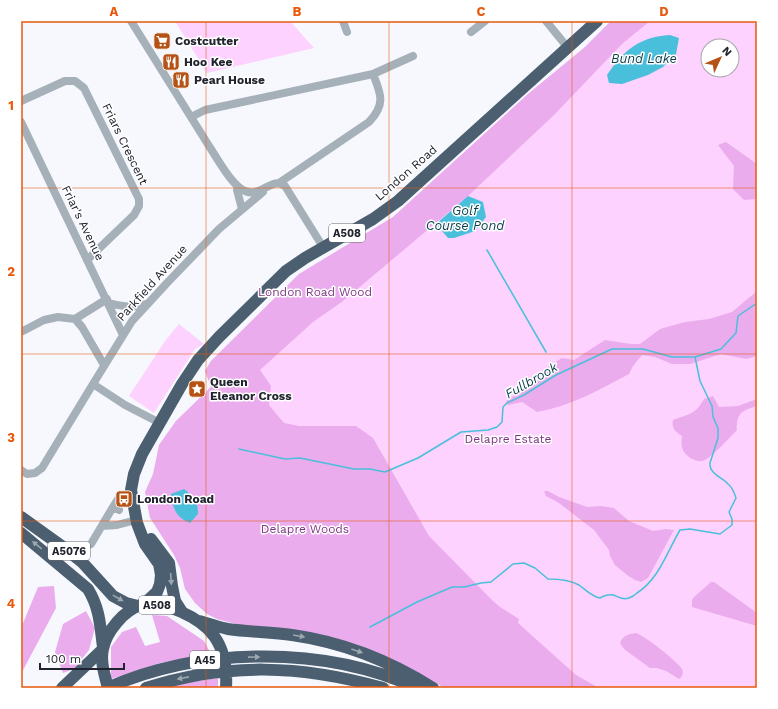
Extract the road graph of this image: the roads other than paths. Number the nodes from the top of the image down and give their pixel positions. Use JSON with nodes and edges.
{"nodes":[{"id":1,"x":131,"y":21,"type":"edge"},
{"id":2,"x":343,"y":21,"type":"edge"},
{"id":3,"x":485,"y":21,"type":"edge"},
{"id":4,"x":546,"y":21,"type":"edge"},
{"id":5,"x":596,"y":21,"type":"edge"},
{"id":6,"x":347,"y":32,"type":"dead end"},
{"id":7,"x":471,"y":32,"type":"dead end"},
{"id":8,"x":568,"y":48,"type":"junction"},
{"id":9,"x":413,"y":56,"type":"dead end"},
{"id":10,"x":373,"y":74,"type":"junction"},
{"id":11,"x":21,"y":101,"type":"edge"},
{"id":12,"x":191,"y":117,"type":"junction"},
{"id":13,"x":21,"y":122,"type":"edge"},
{"id":14,"x":279,"y":183,"type":"junction"},
{"id":15,"x":238,"y":187,"type":"junction"},
{"id":16,"x":267,"y":188,"type":"junction"},
{"id":17,"x":242,"y":208,"type":"junction"},
{"id":18,"x":323,"y":247,"type":"junction"},
{"id":19,"x":87,"y":260,"type":"junction"},
{"id":20,"x":107,"y":301,"type":"junction"},
{"id":21,"x":147,"y":304,"type":"junction"},
{"id":22,"x":75,"y":319,"type":"junction"},
{"id":23,"x":21,"y":332,"type":"edge"},
{"id":24,"x":123,"y":335,"type":"junction"},
{"id":25,"x":104,"y":365,"type":"junction"},
{"id":26,"x":93,"y":384,"type":"junction"},
{"id":27,"x":160,"y":423,"type":"junction"},
{"id":28,"x":21,"y":470,"type":"edge"},
{"id":29,"x":118,"y":499,"type":"dead end"},
{"id":30,"x":21,"y":517,"type":"edge"},
{"id":31,"x":136,"y":521,"type":"junction"},
{"id":32,"x":102,"y":526,"type":"junction"},
{"id":33,"x":21,"y":533,"type":"edge"},
{"id":34,"x":91,"y":544,"type":"dead end"},
{"id":35,"x":141,"y":605,"type":"junction"},
{"id":36,"x":182,"y":612,"type":"junction"},
{"id":37,"x":198,"y":620,"type":"junction"},
{"id":38,"x":103,"y":649,"type":"junction"},
{"id":39,"x":226,"y":687,"type":"edge"},
{"id":40,"x":62,"y":688,"type":"edge"},
{"id":41,"x":107,"y":688,"type":"edge"},
{"id":42,"x":146,"y":688,"type":"edge"},
{"id":43,"x":383,"y":688,"type":"edge"},
{"id":44,"x":417,"y":688,"type":"edge"},
{"id":45,"x":433,"y":688,"type":"edge"}],
"edges":[{"from":1,"to":12,"type":"street"},
{"from":2,"to":6,"type":"street"},
{"from":3,"to":7,"type":"street"},
{"from":4,"to":8,"type":"street"},
{"from":5,"to":8,"type":"highway","name":"London Road","number":"A508"},
{"from":8,"to":18,"type":"highway","name":"London Road","number":"A508"},
{"from":9,"to":10,"type":"street"},
{"from":10,"to":12,"type":"street"},
{"from":10,"to":14,"type":"street","name":"Parkfield Avenue"},
{"from":11,"to":19,"type":"street","name":"Friars Crescent"},
{"from":12,"to":15,"type":"street"},
{"from":13,"to":19,"type":"street","name":"Friar's Avenue"},
{"from":14,"to":16,"type":"street","name":"Parkfield Avenue"},
{"from":14,"to":18,"type":"street"},
{"from":15,"to":16,"type":"street"},
{"from":15,"to":17,"type":"street"},
{"from":16,"to":17,"type":"street","name":"Parkfield Avenue"},
{"from":17,"to":21,"type":"street","name":"Parkfield Avenue"},
{"from":18,"to":27,"type":"highway","name":"London Road","number":"A508"},
{"from":19,"to":20,"type":"street","name":"Friar's Avenue"},
{"from":20,"to":21,"type":"street"},
{"from":20,"to":22,"type":"street"},
{"from":20,"to":24,"type":"street","name":"Friar's Avenue"},
{"from":21,"to":24,"type":"street","name":"Parkfield Avenue"},
{"from":22,"to":23,"type":"street"},
{"from":22,"to":25,"type":"street"},
{"from":24,"to":25,"type":"street","name":"Parkfield Avenue"},
{"from":25,"to":26,"type":"street","name":"Parkfield Avenue"},
{"from":26,"to":27,"type":"street"},
{"from":26,"to":28,"type":"street","name":"Parkfield Avenue"},
{"from":27,"to":31,"type":"highway","name":"London Road","number":"A508"},
{"from":29,"to":32,"type":"street"},
{"from":30,"to":35,"type":"highway","number":"A5076","one_way":true},
{"from":31,"to":32,"type":"street"},
{"from":31,"to":35,"type":"highway","name":"London Road","number":"A508"},
{"from":31,"to":36,"type":"highway","name":"London Road","number":"A508","one_way":true},
{"from":32,"to":34,"type":"street"},
{"from":38,"to":33,"type":"highway","number":"A5076","one_way":true},
{"from":35,"to":36,"type":"highway","number":"A508"},
{"from":35,"to":38,"type":"highway","number":"A508"},
{"from":36,"to":37,"type":"highway","number":"A508"},
{"from":37,"to":39,"type":"highway","number":"A508"},
{"from":37,"to":45,"type":"highway","one_way":true},
{"from":38,"to":40,"type":"highway"},
{"from":38,"to":41,"type":"highway","number":"A508"},
{"from":41,"to":44,"type":"highway","number":"A45","one_way":true},
{"from":43,"to":42,"type":"highway","number":"A45","one_way":true}]}
